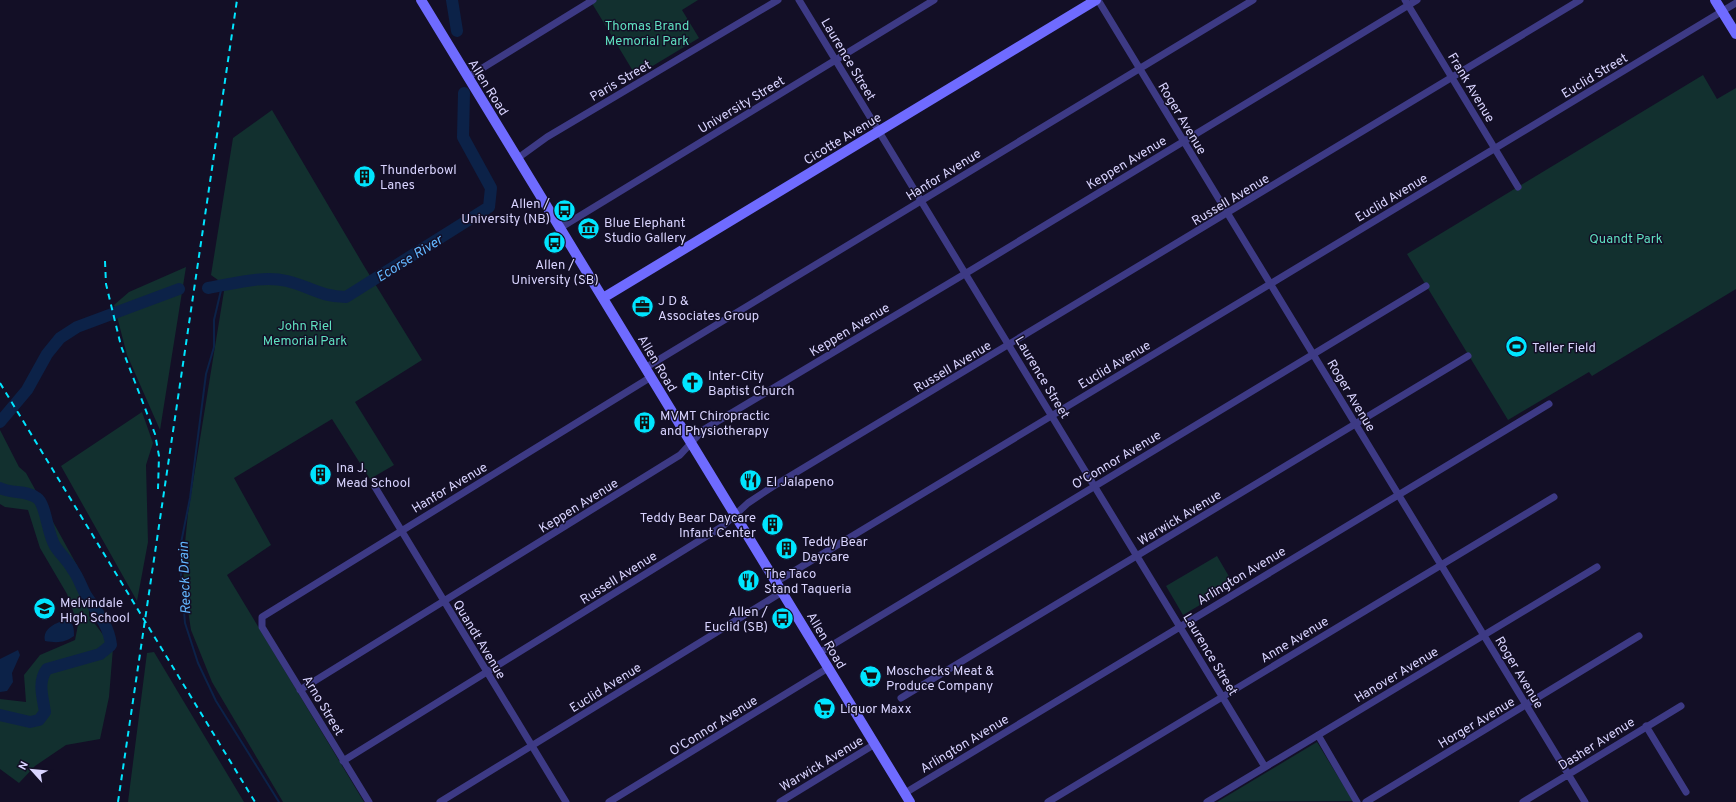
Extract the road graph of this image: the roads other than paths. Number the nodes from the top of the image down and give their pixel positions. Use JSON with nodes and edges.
{"nodes":[{"id":1,"x":421,"y":0,"type":"edge"},
{"id":2,"x":593,"y":0,"type":"edge"},
{"id":3,"x":778,"y":0,"type":"edge"},
{"id":4,"x":799,"y":0,"type":"edge"},
{"id":5,"x":934,"y":0,"type":"edge"},
{"id":6,"x":1097,"y":0,"type":"edge"},
{"id":7,"x":1253,"y":0,"type":"edge"},
{"id":8,"x":1418,"y":0,"type":"edge"},
{"id":9,"x":1580,"y":0,"type":"edge"},
{"id":10,"x":1715,"y":0,"type":"edge"},
{"id":11,"x":1736,"y":2,"type":"edge"},
{"id":12,"x":1406,"y":3,"type":"edge"},
{"id":13,"x":1722,"y":11,"type":"junction"},
{"id":14,"x":1736,"y":34,"type":"edge"},
{"id":15,"x":836,"y":60,"type":"junction"},
{"id":16,"x":1139,"y":68,"type":"junction"},
{"id":17,"x":468,"y":77,"type":"junction"},
{"id":18,"x":1451,"y":77,"type":"junction"},
{"id":19,"x":879,"y":131,"type":"junction"},
{"id":20,"x":1184,"y":141,"type":"junction"},
{"id":21,"x":1495,"y":149,"type":"junction"},
{"id":22,"x":518,"y":158,"type":"junction"},
{"id":23,"x":1463,"y":167,"type":"joint"},
{"id":24,"x":1518,"y":187,"type":"dead end"},
{"id":25,"x":922,"y":201,"type":"junction"},
{"id":26,"x":1228,"y":214,"type":"junction"},
{"id":27,"x":560,"y":228,"type":"junction"},
{"id":28,"x":966,"y":274,"type":"junction"},
{"id":29,"x":1270,"y":284,"type":"junction"},
{"id":30,"x":1426,"y":286,"type":"dead end"},
{"id":31,"x":603,"y":298,"type":"junction"},
{"id":32,"x":1010,"y":346,"type":"junction"},
{"id":33,"x":1313,"y":354,"type":"junction"},
{"id":34,"x":1468,"y":356,"type":"dead end"},
{"id":35,"x":645,"y":368,"type":"junction"},
{"id":36,"x":651,"y":377,"type":"junction"},
{"id":37,"x":1549,"y":404,"type":"dead end"},
{"id":38,"x":1052,"y":416,"type":"junction"},
{"id":39,"x":1356,"y":424,"type":"junction"},
{"id":40,"x":691,"y":443,"type":"junction"},
{"id":41,"x":1095,"y":486,"type":"junction"},
{"id":42,"x":375,"y":487,"type":"dead end"},
{"id":43,"x":1398,"y":495,"type":"junction"},
{"id":44,"x":1554,"y":497,"type":"dead end"},
{"id":45,"x":735,"y":514,"type":"junction"},
{"id":46,"x":401,"y":530,"type":"junction"},
{"id":47,"x":1137,"y":556,"type":"junction"},
{"id":48,"x":1441,"y":565,"type":"junction"},
{"id":49,"x":1597,"y":567,"type":"dead end"},
{"id":50,"x":776,"y":582,"type":"junction"},
{"id":51,"x":782,"y":592,"type":"junction"},
{"id":52,"x":444,"y":602,"type":"junction"},
{"id":53,"x":261,"y":620,"type":"joint"},
{"id":54,"x":1180,"y":626,"type":"junction"},
{"id":55,"x":1484,"y":635,"type":"junction"},
{"id":56,"x":1639,"y":636,"type":"dead end"},
{"id":57,"x":819,"y":652,"type":"junction"},
{"id":58,"x":828,"y":668,"type":"junction"},
{"id":59,"x":487,"y":673,"type":"junction"},
{"id":60,"x":300,"y":690,"type":"junction"},
{"id":61,"x":1222,"y":696,"type":"junction"},
{"id":62,"x":901,"y":698,"type":"dead end"},
{"id":63,"x":1526,"y":705,"type":"junction"},
{"id":64,"x":1681,"y":706,"type":"dead end"},
{"id":65,"x":1646,"y":726,"type":"junction"},
{"id":66,"x":1318,"y":735,"type":"junction"},
{"id":67,"x":875,"y":744,"type":"junction"},
{"id":68,"x":531,"y":745,"type":"junction"},
{"id":69,"x":343,"y":761,"type":"junction"},
{"id":70,"x":1265,"y":767,"type":"junction"},
{"id":71,"x":1568,"y":774,"type":"junction"},
{"id":72,"x":1686,"y":792,"type":"dead end"},
{"id":73,"x":905,"y":793,"type":"junction"},
{"id":74,"x":369,"y":802,"type":"edge"},
{"id":75,"x":440,"y":802,"type":"edge"},
{"id":76,"x":566,"y":802,"type":"edge"},
{"id":77,"x":610,"y":802,"type":"edge"},
{"id":78,"x":780,"y":802,"type":"edge"},
{"id":79,"x":910,"y":802,"type":"edge"},
{"id":80,"x":1048,"y":802,"type":"edge"},
{"id":81,"x":1207,"y":802,"type":"edge"},
{"id":82,"x":1357,"y":802,"type":"edge"},
{"id":83,"x":1366,"y":802,"type":"edge"},
{"id":84,"x":1523,"y":802,"type":"edge"},
{"id":85,"x":1585,"y":802,"type":"edge"}],
"edges":[{"from":1,"to":17,"type":"main road","name":"Allen Road"},
{"from":2,"to":17,"type":"street"},
{"from":3,"to":22,"type":"street","name":"Paris Street"},
{"from":4,"to":15,"type":"street","name":"Laurence Street"},
{"from":5,"to":15,"type":"street","name":"University Street"},
{"from":6,"to":16,"type":"street","name":"Roger Avenue"},
{"from":6,"to":19,"type":"main road","name":"Cicotte Avenue"},
{"from":7,"to":16,"type":"street","name":"Hanfor Avenue"},
{"from":8,"to":12,"type":"street","name":"Keppen Avenue"},
{"from":9,"to":18,"type":"street","name":"Russell Avenue"},
{"from":10,"to":13,"type":"main road"},
{"from":11,"to":13,"type":"street","name":"Euclid Street"},
{"from":12,"to":18,"type":"street","name":"Frank Avenue"},
{"from":12,"to":20,"type":"street","name":"Keppen Avenue"},
{"from":13,"to":14,"type":"main road"},
{"from":13,"to":21,"type":"street","name":"Euclid Street"},
{"from":15,"to":19,"type":"street","name":"Laurence Street"},
{"from":15,"to":27,"type":"street","name":"University Street"},
{"from":16,"to":20,"type":"street","name":"Roger Avenue"},
{"from":16,"to":25,"type":"street","name":"Hanfor Avenue"},
{"from":17,"to":22,"type":"main road","name":"Allen Road"},
{"from":18,"to":21,"type":"street","name":"Frank Avenue"},
{"from":18,"to":26,"type":"street","name":"Russell Avenue"},
{"from":19,"to":25,"type":"street","name":"Laurence Street"},
{"from":19,"to":31,"type":"main road","name":"Cicotte Avenue"},
{"from":20,"to":26,"type":"street","name":"Roger Avenue"},
{"from":20,"to":28,"type":"street","name":"Keppen Avenue"},
{"from":21,"to":23,"type":"street","name":"Euclid Street"},
{"from":21,"to":24,"type":"street","name":"Frank Avenue"},
{"from":22,"to":27,"type":"main road","name":"Allen Road"},
{"from":23,"to":29,"type":"street","name":"Euclid Avenue"},
{"from":25,"to":28,"type":"street","name":"Laurence Street"},
{"from":25,"to":35,"type":"street","name":"Hanfor Avenue"},
{"from":26,"to":29,"type":"street","name":"Roger Avenue"},
{"from":26,"to":32,"type":"street","name":"Russell Avenue"},
{"from":27,"to":31,"type":"main road","name":"Allen Road"},
{"from":28,"to":32,"type":"street","name":"Laurence Street"},
{"from":28,"to":40,"type":"street","name":"Keppen Avenue"},
{"from":29,"to":33,"type":"street","name":"Roger Avenue"},
{"from":29,"to":38,"type":"street","name":"Euclid Avenue"},
{"from":30,"to":33,"type":"street","name":"O'Connor Avenue"},
{"from":31,"to":35,"type":"main road","name":"Allen Road"},
{"from":32,"to":38,"type":"street","name":"Laurence Street"},
{"from":32,"to":45,"type":"street","name":"Russell Avenue"},
{"from":33,"to":39,"type":"street","name":"Roger Avenue"},
{"from":33,"to":41,"type":"street","name":"O'Connor Avenue"},
{"from":34,"to":39,"type":"street","name":"Warwick Avenue"},
{"from":35,"to":36,"type":"main road","name":"Allen Road"},
{"from":36,"to":40,"type":"main road","name":"Allen Road"},
{"from":36,"to":46,"type":"street","name":"Hanfor Avenue"},
{"from":37,"to":43,"type":"street","name":"Arlington Avenue"},
{"from":38,"to":41,"type":"street","name":"Laurence Street"},
{"from":38,"to":50,"type":"street","name":"Euclid Avenue"},
{"from":39,"to":43,"type":"street","name":"Roger Avenue"},
{"from":39,"to":47,"type":"street","name":"Warwick Avenue"},
{"from":40,"to":45,"type":"main road","name":"Allen Road"},
{"from":40,"to":52,"type":"street","name":"Keppen Avenue"},
{"from":41,"to":47,"type":"street","name":"Laurence Street"},
{"from":41,"to":57,"type":"street","name":"O'Connor Avenue"},
{"from":42,"to":46,"type":"street","name":"Quandt Avenue"},
{"from":43,"to":48,"type":"street","name":"Roger Avenue"},
{"from":43,"to":54,"type":"street","name":"Arlington Avenue"},
{"from":44,"to":48,"type":"street","name":"Anne Avenue"},
{"from":45,"to":50,"type":"main road","name":"Allen Road"},
{"from":45,"to":59,"type":"street","name":"Russell Avenue"},
{"from":46,"to":52,"type":"street","name":"Quandt Avenue"},
{"from":46,"to":53,"type":"street","name":"Hanfor Avenue"},
{"from":47,"to":54,"type":"street","name":"Laurence Street"},
{"from":47,"to":62,"type":"street","name":"Warwick Avenue"},
{"from":48,"to":55,"type":"street","name":"Roger Avenue"},
{"from":48,"to":61,"type":"street","name":"Anne Avenue"},
{"from":49,"to":55,"type":"street","name":"Hanover Avenue"},
{"from":50,"to":51,"type":"main road","name":"Allen Road"},
{"from":51,"to":57,"type":"main road","name":"Allen Road"},
{"from":51,"to":68,"type":"street","name":"Euclid Avenue"},
{"from":52,"to":59,"type":"street","name":"Quandt Avenue"},
{"from":52,"to":60,"type":"street","name":"Keppen Avenue"},
{"from":53,"to":60,"type":"street","name":"Arno Street"},
{"from":54,"to":61,"type":"street","name":"Laurence Street"},
{"from":54,"to":73,"type":"street","name":"Arlington Avenue"},
{"from":55,"to":63,"type":"street","name":"Roger Avenue"},
{"from":55,"to":66,"type":"street","name":"Hanover Avenue"},
{"from":56,"to":63,"type":"street","name":"Horger Avenue"},
{"from":57,"to":58,"type":"main road","name":"Allen Road"},
{"from":58,"to":67,"type":"main road","name":"Allen Road"},
{"from":58,"to":77,"type":"street","name":"O'Connor Avenue"},
{"from":59,"to":68,"type":"street","name":"Quandt Avenue"},
{"from":59,"to":69,"type":"street","name":"Russell Avenue"},
{"from":60,"to":69,"type":"street","name":"Arno Street"},
{"from":61,"to":70,"type":"street","name":"Laurence Street"},
{"from":61,"to":80,"type":"street","name":"Anne Avenue"},
{"from":63,"to":71,"type":"street","name":"Roger Avenue"},
{"from":63,"to":83,"type":"street","name":"Horger Avenue"},
{"from":64,"to":65,"type":"street","name":"Dasher Avenue"},
{"from":65,"to":71,"type":"street","name":"Dasher Avenue"},
{"from":65,"to":72,"type":"street"},
{"from":66,"to":70,"type":"street","name":"Hanover Avenue"},
{"from":66,"to":82,"type":"street"},
{"from":67,"to":73,"type":"main road","name":"Allen Road"},
{"from":67,"to":78,"type":"street","name":"Warwick Avenue"},
{"from":68,"to":75,"type":"street","name":"Euclid Avenue"},
{"from":68,"to":76,"type":"street","name":"Quandt Avenue"},
{"from":69,"to":74,"type":"street","name":"Arno Street"},
{"from":70,"to":81,"type":"street","name":"Hanover Avenue"},
{"from":71,"to":84,"type":"street","name":"Dasher Avenue"},
{"from":71,"to":85,"type":"street","name":"Roger Avenue"},
{"from":73,"to":79,"type":"main road","name":"Allen Road"}]}
